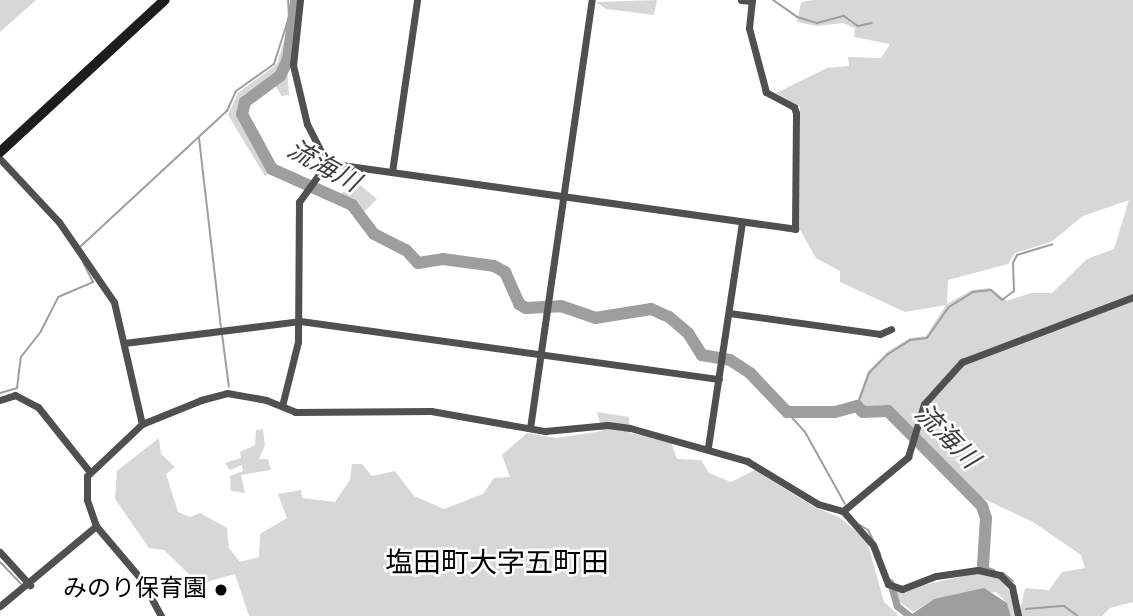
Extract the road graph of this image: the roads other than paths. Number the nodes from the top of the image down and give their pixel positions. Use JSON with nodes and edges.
{"nodes":[{"id":1,"x":165,"y":0,"type":"edge"},
{"id":2,"x":300,"y":0,"type":"edge"},
{"id":3,"x":417,"y":0,"type":"edge"},
{"id":4,"x":592,"y":0,"type":"edge"},
{"id":5,"x":741,"y":0,"type":"edge"},
{"id":6,"x":752,"y":1,"type":"edge"},
{"id":7,"x":0,"y":152,"type":"edge"},
{"id":8,"x":0,"y":159,"type":"edge"},
{"id":9,"x":327,"y":163,"type":"junction"},
{"id":10,"x":392,"y":172,"type":"junction"},
{"id":11,"x":563,"y":197,"type":"junction"},
{"id":12,"x":742,"y":223,"type":"junction"},
{"id":13,"x":1133,"y":297,"type":"edge"},
{"id":14,"x":729,"y":313,"type":"junction"},
{"id":15,"x":300,"y":321,"type":"junction"},
{"id":16,"x":891,"y":329,"type":"dead end"},
{"id":17,"x":124,"y":343,"type":"junction"},
{"id":18,"x":541,"y":355,"type":"junction"},
{"id":19,"x":719,"y":379,"type":"junction"},
{"id":20,"x":0,"y":400,"type":"edge"},
{"id":21,"x":282,"y":406,"type":"junction"},
{"id":22,"x":142,"y":424,"type":"junction"},
{"id":23,"x":530,"y":428,"type":"junction"},
{"id":24,"x":708,"y":447,"type":"junction"},
{"id":25,"x":89,"y":471,"type":"junction"},
{"id":26,"x":843,"y":511,"type":"junction"},
{"id":27,"x":96,"y":526,"type":"junction"},
{"id":28,"x":0,"y":552,"type":"edge"},
{"id":29,"x":30,"y":585,"type":"junction"},
{"id":30,"x":0,"y":606,"type":"edge"},
{"id":31,"x":161,"y":616,"type":"edge"},
{"id":32,"x":1018,"y":616,"type":"edge"}],
"edges":[{"from":1,"to":7,"type":"main road"},
{"from":2,"to":9,"type":"street"},
{"from":3,"to":10,"type":"street"},
{"from":4,"to":11,"type":"street"},
{"from":5,"to":6,"type":"street"},
{"from":6,"to":12,"type":"street"},
{"from":8,"to":17,"type":"street"},
{"from":9,"to":10,"type":"street"},
{"from":9,"to":15,"type":"street"},
{"from":10,"to":11,"type":"street"},
{"from":11,"to":12,"type":"street"},
{"from":11,"to":18,"type":"street"},
{"from":12,"to":14,"type":"street"},
{"from":13,"to":26,"type":"street"},
{"from":14,"to":16,"type":"street"},
{"from":14,"to":19,"type":"street"},
{"from":15,"to":17,"type":"street"},
{"from":15,"to":18,"type":"street"},
{"from":15,"to":21,"type":"street"},
{"from":17,"to":22,"type":"street"},
{"from":18,"to":19,"type":"street"},
{"from":18,"to":23,"type":"street"},
{"from":19,"to":24,"type":"street"},
{"from":20,"to":25,"type":"street"},
{"from":21,"to":22,"type":"street"},
{"from":21,"to":23,"type":"street"},
{"from":22,"to":25,"type":"street"},
{"from":23,"to":24,"type":"street"},
{"from":24,"to":26,"type":"street"},
{"from":25,"to":27,"type":"street"},
{"from":26,"to":32,"type":"street"},
{"from":27,"to":29,"type":"street"},
{"from":27,"to":31,"type":"street"},
{"from":28,"to":29,"type":"street"},
{"from":29,"to":30,"type":"street"}]}
